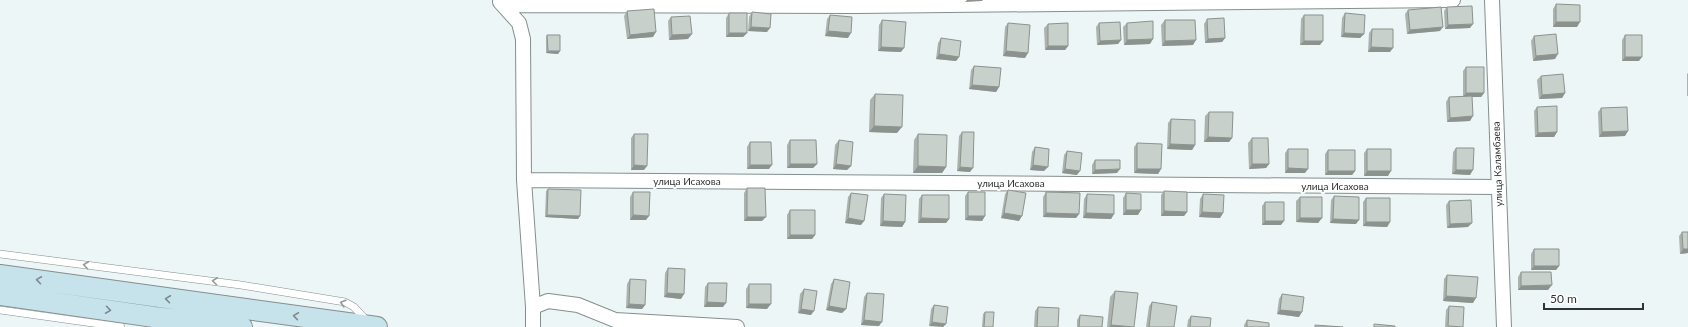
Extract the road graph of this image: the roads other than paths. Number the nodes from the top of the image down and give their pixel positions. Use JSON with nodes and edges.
{"nodes":[{"id":1,"x":1453,"y":0,"type":"edge"},
{"id":2,"x":1492,"y":0,"type":"edge"},
{"id":3,"x":501,"y":3,"type":"edge"},
{"id":4,"x":524,"y":180,"type":"junction"},
{"id":5,"x":1498,"y":187,"type":"junction"},
{"id":6,"x":0,"y":254,"type":"edge"},
{"id":7,"x":0,"y":275,"type":"edge"},
{"id":8,"x":0,"y":295,"type":"edge"},
{"id":9,"x":532,"y":307,"type":"junction"},
{"id":10,"x":0,"y":310,"type":"edge"},
{"id":11,"x":152,"y":322,"type":"edge"},
{"id":12,"x":372,"y":326,"type":"edge"},
{"id":13,"x":120,"y":327,"type":"edge"},
{"id":14,"x":242,"y":327,"type":"edge"},
{"id":15,"x":377,"y":327,"type":"edge"},
{"id":16,"x":533,"y":327,"type":"edge"},
{"id":17,"x":737,"y":327,"type":"edge"},
{"id":18,"x":1504,"y":327,"type":"edge"}],
"edges":[{"from":1,"to":3,"type":"street"},
{"from":2,"to":5,"type":"street","name":"улица Каламбаева"},
{"from":3,"to":4,"type":"street"},
{"from":4,"to":5,"type":"street","name":"улица Исахова"},
{"from":4,"to":9,"type":"street"},
{"from":5,"to":18,"type":"street","name":"улица Каламбаева"},
{"from":12,"to":6,"type":"lane","one_way":true},
{"from":12,"to":7,"type":"main road","one_way":true},
{"from":8,"to":11,"type":"main road","one_way":true},
{"from":9,"to":16,"type":"street"},
{"from":9,"to":17,"type":"street"},
{"from":10,"to":13,"type":"lane"},
{"from":11,"to":14,"type":"main road"},
{"from":12,"to":15,"type":"main road"}]}
